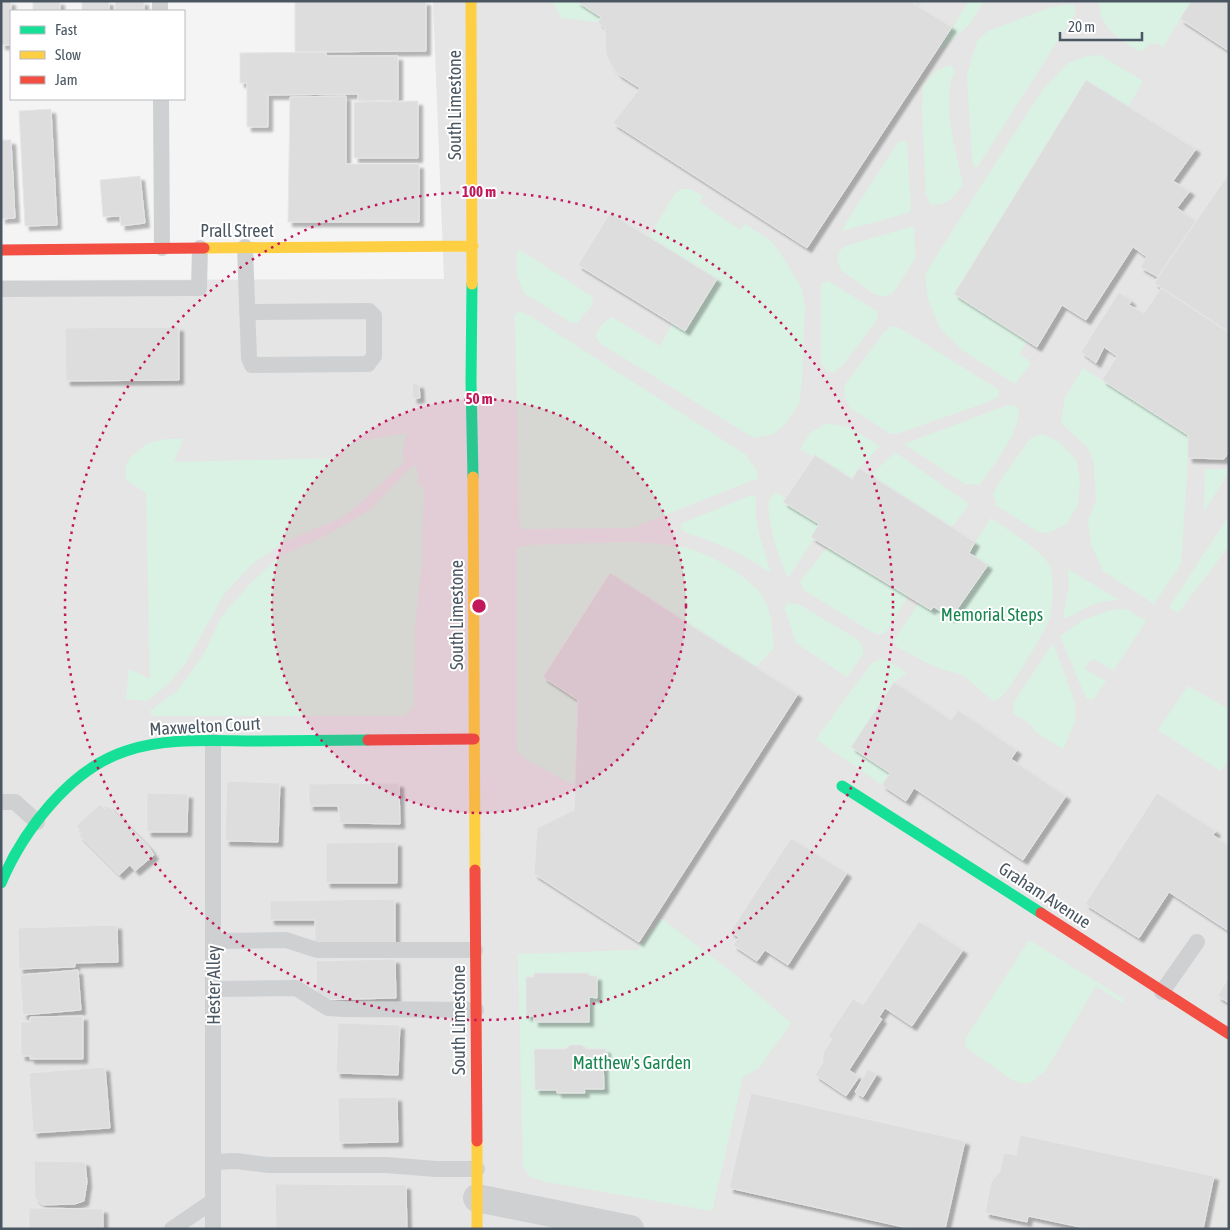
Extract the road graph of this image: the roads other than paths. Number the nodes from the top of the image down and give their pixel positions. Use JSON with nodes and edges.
{"nodes":[{"id":1,"x":471,"y":1,"type":"edge"},
{"id":2,"x":161,"y":100,"type":"edge"},
{"id":3,"x":473,"y":246,"type":"junction"},
{"id":4,"x":162,"y":248,"type":"junction"},
{"id":5,"x":200,"y":248,"type":"junction"},
{"id":6,"x":245,"y":248,"type":"junction"},
{"id":7,"x":1,"y":250,"type":"edge"},
{"id":8,"x":1,"y":289,"type":"edge"},
{"id":9,"x":247,"y":312,"type":"junction"},
{"id":10,"x":474,"y":739,"type":"junction"},
{"id":11,"x":212,"y":741,"type":"junction"},
{"id":12,"x":842,"y":786,"type":"dead end"},
{"id":13,"x":1,"y":802,"type":"edge"},
{"id":14,"x":37,"y":822,"type":"junction"},
{"id":15,"x":1,"y":883,"type":"edge"},
{"id":16,"x":213,"y":942,"type":"junction"},
{"id":17,"x":1197,"y":942,"type":"dead end"},
{"id":18,"x":475,"y":950,"type":"junction"},
{"id":19,"x":213,"y":989,"type":"junction"},
{"id":20,"x":1162,"y":992,"type":"junction"},
{"id":21,"x":476,"y":1010,"type":"junction"},
{"id":22,"x":1229,"y":1034,"type":"edge"},
{"id":23,"x":213,"y":1162,"type":"junction"},
{"id":24,"x":477,"y":1168,"type":"junction"},
{"id":25,"x":477,"y":1198,"type":"junction"},
{"id":26,"x":213,"y":1201,"type":"junction"},
{"id":27,"x":172,"y":1229,"type":"edge"},
{"id":28,"x":213,"y":1229,"type":"edge"},
{"id":29,"x":478,"y":1229,"type":"edge"},
{"id":30,"x":630,"y":1229,"type":"edge"}],
"edges":[{"from":1,"to":3,"type":"street","name":"South Limestone"},
{"from":2,"to":4,"type":"lane"},
{"from":3,"to":6,"type":"street","name":"Prall Street"},
{"from":3,"to":10,"type":"street","name":"South Limestone"},
{"from":4,"to":5,"type":"street","name":"Prall Street"},
{"from":4,"to":7,"type":"street","name":"Prall Street"},
{"from":5,"to":6,"type":"street","name":"Prall Street"},
{"from":5,"to":8,"type":"lane"},
{"from":6,"to":9,"type":"lane"},
{"from":9,"to":9,"type":"lane"},
{"from":10,"to":11,"type":"street","name":"Maxwelton Court"},
{"from":10,"to":18,"type":"street","name":"South Limestone"},
{"from":11,"to":14,"type":"street","name":"Maxwelton Court"},
{"from":11,"to":16,"type":"lane","name":"Hester Alley"},
{"from":12,"to":20,"type":"street","name":"Graham Avenue"},
{"from":13,"to":14,"type":"lane"},
{"from":14,"to":15,"type":"street","name":"Maxwelton Court"},
{"from":16,"to":18,"type":"lane"},
{"from":16,"to":19,"type":"lane","name":"Hester Alley"},
{"from":17,"to":20,"type":"lane"},
{"from":18,"to":21,"type":"street","name":"South Limestone"},
{"from":19,"to":21,"type":"lane"},
{"from":19,"to":23,"type":"lane","name":"Hester Alley"},
{"from":20,"to":22,"type":"street","name":"Graham Avenue"},
{"from":21,"to":24,"type":"street","name":"South Limestone"},
{"from":23,"to":24,"type":"lane"},
{"from":23,"to":26,"type":"lane","name":"Hester Alley"},
{"from":24,"to":25,"type":"street","name":"South Limestone"},
{"from":25,"to":29,"type":"street","name":"South Limestone"},
{"from":25,"to":30,"type":"street"},
{"from":26,"to":27,"type":"lane"},
{"from":26,"to":28,"type":"lane","name":"Hester Alley"}]}
